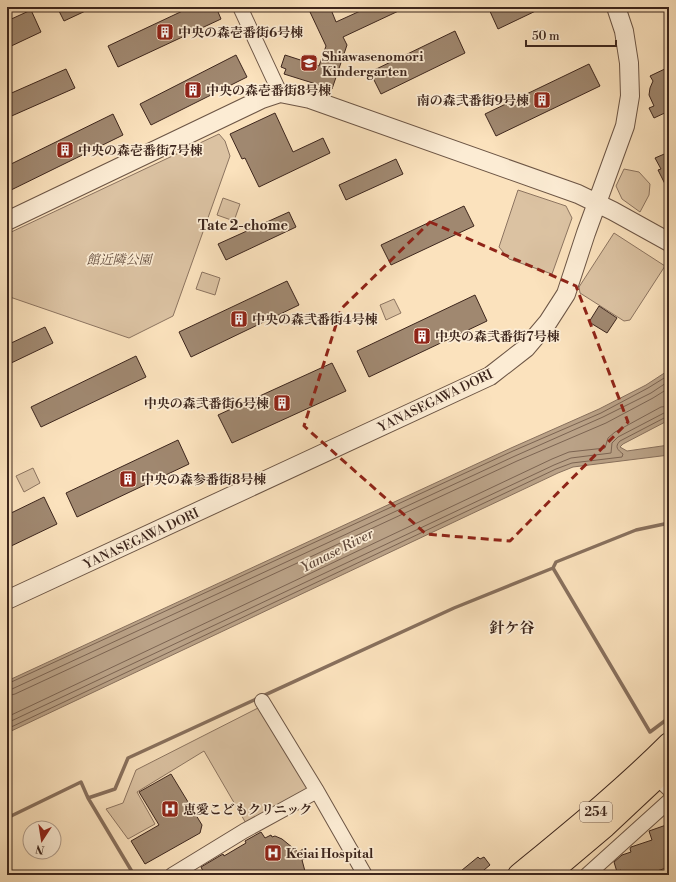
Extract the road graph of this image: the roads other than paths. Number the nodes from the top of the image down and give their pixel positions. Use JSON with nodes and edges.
{"nodes":[{"id":1,"x":240,"y":7,"type":"edge"},
{"id":2,"x":616,"y":7,"type":"edge"},
{"id":3,"x":280,"y":94,"type":"junction"},
{"id":4,"x":597,"y":204,"type":"junction"},
{"id":5,"x":7,"y":221,"type":"edge"},
{"id":6,"x":669,"y":242,"type":"edge"},
{"id":7,"x":7,"y":600,"type":"edge"},
{"id":8,"x":262,"y":700,"type":"dead end"},
{"id":9,"x":669,"y":744,"type":"edge"},
{"id":10,"x":662,"y":774,"type":"edge"},
{"id":11,"x":317,"y":791,"type":"junction"},
{"id":12,"x":669,"y":801,"type":"edge"},
{"id":13,"x":172,"y":875,"type":"edge"},
{"id":14,"x":365,"y":875,"type":"edge"},
{"id":15,"x":519,"y":875,"type":"edge"},
{"id":16,"x":547,"y":875,"type":"edge"},
{"id":17,"x":587,"y":875,"type":"edge"}],
"edges":[{"from":1,"to":3,"type":"street"},
{"from":2,"to":4,"type":"street","name":"YANASEGAWA DORI"},
{"from":3,"to":4,"type":"street"},
{"from":3,"to":5,"type":"street"},
{"from":4,"to":6,"type":"street"},
{"from":4,"to":7,"type":"street","name":"YANASEGAWA DORI"},
{"from":8,"to":11,"type":"street"},
{"from":9,"to":10,"type":"highway","number":"254"},
{"from":10,"to":15,"type":"highway","number":"254"},
{"from":10,"to":16,"type":"highway","number":"254"},
{"from":11,"to":13,"type":"street"},
{"from":11,"to":14,"type":"street"},
{"from":12,"to":17,"type":"street"}]}
